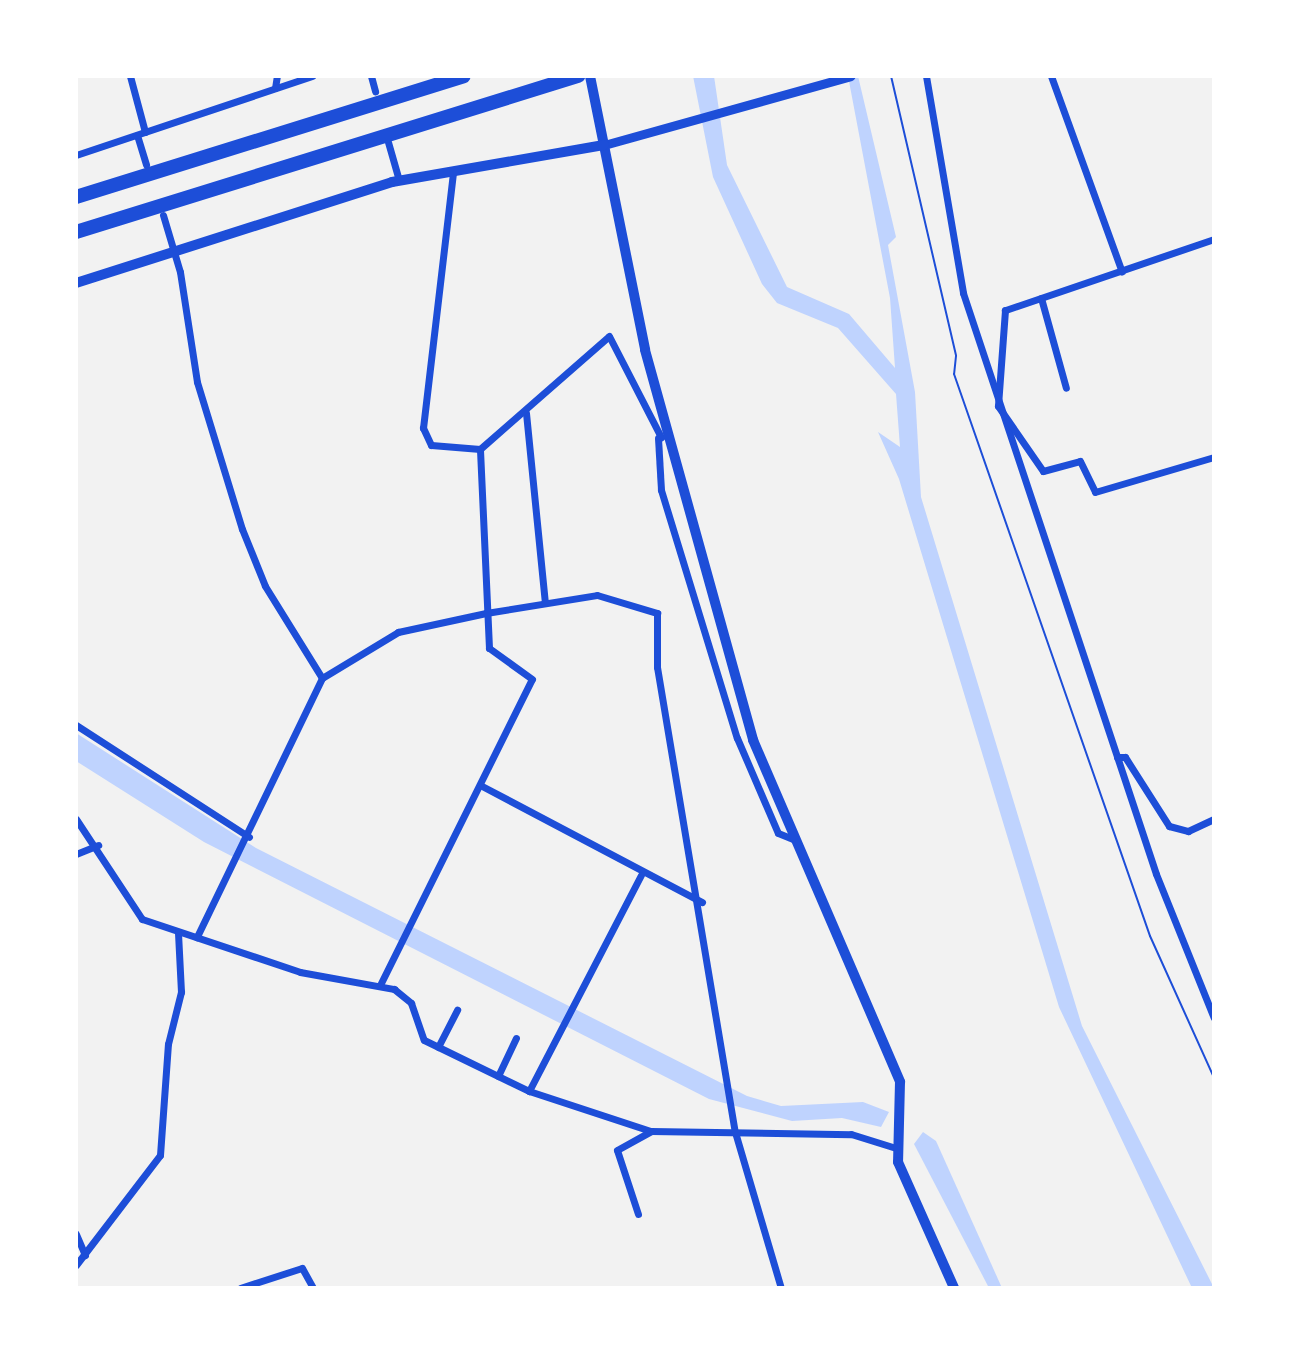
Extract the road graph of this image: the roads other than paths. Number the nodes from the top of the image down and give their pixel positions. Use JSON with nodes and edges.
{"nodes":[{"id":1,"x":130,"y":76,"type":"edge"},
{"id":2,"x":277,"y":76,"type":"edge"},
{"id":3,"x":312,"y":76,"type":"edge"},
{"id":4,"x":371,"y":76,"type":"edge"},
{"id":5,"x":464,"y":76,"type":"edge"},
{"id":6,"x":578,"y":76,"type":"edge"},
{"id":7,"x":590,"y":76,"type":"edge"},
{"id":8,"x":851,"y":76,"type":"edge"},
{"id":9,"x":926,"y":76,"type":"edge"},
{"id":10,"x":1051,"y":76,"type":"edge"},
{"id":11,"x":275,"y":88,"type":"junction"},
{"id":12,"x":375,"y":91,"type":"dead end"},
{"id":13,"x":141,"y":133,"type":"junction"},
{"id":14,"x":388,"y":142,"type":"dead end"},
{"id":15,"x":604,"y":145,"type":"junction"},
{"id":16,"x":76,"y":155,"type":"edge"},
{"id":17,"x":146,"y":165,"type":"dead end"},
{"id":18,"x":453,"y":171,"type":"junction"},
{"id":19,"x":399,"y":180,"type":"junction"},
{"id":20,"x":76,"y":197,"type":"edge"},
{"id":21,"x":163,"y":215,"type":"dead end"},
{"id":22,"x":76,"y":232,"type":"edge"},
{"id":23,"x":1214,"y":239,"type":"edge"},
{"id":24,"x":175,"y":248,"type":"junction"},
{"id":25,"x":1122,"y":272,"type":"junction"},
{"id":26,"x":76,"y":283,"type":"edge"},
{"id":27,"x":1041,"y":298,"type":"junction"},
{"id":28,"x":1066,"y":388,"type":"dead end"},
{"id":29,"x":998,"y":406,"type":"junction"},
{"id":30,"x":526,"y":413,"type":"junction"},
{"id":31,"x":662,"y":437,"type":"junction"},
{"id":32,"x":480,"y":449,"type":"junction"},
{"id":33,"x":1214,"y":457,"type":"edge"},
{"id":34,"x":545,"y":602,"type":"junction"},
{"id":35,"x":486,"y":613,"type":"junction"},
{"id":36,"x":322,"y":678,"type":"junction"},
{"id":37,"x":76,"y":725,"type":"edge"},
{"id":38,"x":1117,"y":757,"type":"junction"},
{"id":39,"x":480,"y":785,"type":"junction"},
{"id":40,"x":76,"y":819,"type":"edge"},
{"id":41,"x":1214,"y":821,"type":"edge"},
{"id":42,"x":249,"y":837,"type":"junction"},
{"id":43,"x":797,"y":841,"type":"junction"},
{"id":44,"x":98,"y":845,"type":"junction"},
{"id":45,"x":76,"y":854,"type":"edge"},
{"id":46,"x":641,"y":875,"type":"junction"},
{"id":47,"x":702,"y":902,"type":"junction"},
{"id":48,"x":178,"y":932,"type":"junction"},
{"id":49,"x":197,"y":937,"type":"junction"},
{"id":50,"x":381,"y":983,"type":"junction"},
{"id":51,"x":457,"y":1010,"type":"dead end"},
{"id":52,"x":1214,"y":1018,"type":"edge"},
{"id":53,"x":516,"y":1038,"type":"dead end"},
{"id":54,"x":438,"y":1047,"type":"junction"},
{"id":55,"x":498,"y":1076,"type":"junction"},
{"id":56,"x":529,"y":1091,"type":"junction"},
{"id":57,"x":651,"y":1131,"type":"junction"},
{"id":58,"x":735,"y":1132,"type":"junction"},
{"id":59,"x":896,"y":1148,"type":"junction"},
{"id":60,"x":638,"y":1214,"type":"dead end"},
{"id":61,"x":76,"y":1234,"type":"edge"},
{"id":62,"x":85,"y":1255,"type":"junction"},
{"id":63,"x":76,"y":1265,"type":"edge"},
{"id":64,"x":240,"y":1288,"type":"edge"},
{"id":65,"x":313,"y":1288,"type":"edge"},
{"id":66,"x":781,"y":1288,"type":"edge"},
{"id":67,"x":954,"y":1288,"type":"edge"}],
"edges":[{"from":1,"to":13,"type":"street"},
{"from":2,"to":11,"type":"street"},
{"from":3,"to":11,"type":"street"},
{"from":4,"to":12,"type":"street"},
{"from":5,"to":20,"type":"highway"},
{"from":6,"to":22,"type":"highway"},
{"from":7,"to":15,"type":"main road"},
{"from":8,"to":15,"type":"street"},
{"from":9,"to":29,"type":"street"},
{"from":10,"to":25,"type":"street"},
{"from":11,"to":13,"type":"street"},
{"from":13,"to":16,"type":"street"},
{"from":13,"to":17,"type":"street"},
{"from":14,"to":19,"type":"street"},
{"from":15,"to":18,"type":"main road"},
{"from":15,"to":31,"type":"main road"},
{"from":18,"to":19,"type":"main road"},
{"from":18,"to":32,"type":"street"},
{"from":19,"to":24,"type":"main road"},
{"from":21,"to":24,"type":"street"},
{"from":23,"to":25,"type":"street"},
{"from":24,"to":26,"type":"main road"},
{"from":24,"to":36,"type":"street"},
{"from":25,"to":27,"type":"street"},
{"from":27,"to":28,"type":"street"},
{"from":27,"to":29,"type":"street"},
{"from":29,"to":33,"type":"street"},
{"from":29,"to":38,"type":"street"},
{"from":30,"to":31,"type":"street"},
{"from":30,"to":32,"type":"street"},
{"from":30,"to":34,"type":"street"},
{"from":31,"to":43,"type":"main road"},
{"from":31,"to":43,"type":"street"},
{"from":32,"to":35,"type":"street"},
{"from":34,"to":35,"type":"street"},
{"from":34,"to":47,"type":"street"},
{"from":35,"to":36,"type":"street"},
{"from":35,"to":39,"type":"street"},
{"from":36,"to":42,"type":"street"},
{"from":37,"to":42,"type":"street"},
{"from":38,"to":41,"type":"street"},
{"from":38,"to":52,"type":"street"},
{"from":39,"to":46,"type":"street"},
{"from":39,"to":50,"type":"street"},
{"from":40,"to":44,"type":"street"},
{"from":42,"to":49,"type":"street"},
{"from":43,"to":59,"type":"main road"},
{"from":44,"to":45,"type":"street"},
{"from":44,"to":48,"type":"street"},
{"from":46,"to":47,"type":"street"},
{"from":46,"to":56,"type":"street"},
{"from":47,"to":58,"type":"street"},
{"from":48,"to":49,"type":"street"},
{"from":48,"to":62,"type":"street"},
{"from":49,"to":50,"type":"street"},
{"from":50,"to":54,"type":"street"},
{"from":51,"to":54,"type":"street"},
{"from":53,"to":55,"type":"street"},
{"from":54,"to":55,"type":"street"},
{"from":55,"to":56,"type":"street"},
{"from":56,"to":57,"type":"street"},
{"from":57,"to":58,"type":"street"},
{"from":57,"to":60,"type":"street"},
{"from":58,"to":59,"type":"street"},
{"from":58,"to":66,"type":"street"},
{"from":59,"to":67,"type":"main road"},
{"from":61,"to":62,"type":"street"},
{"from":62,"to":63,"type":"street"},
{"from":64,"to":65,"type":"street"}]}
